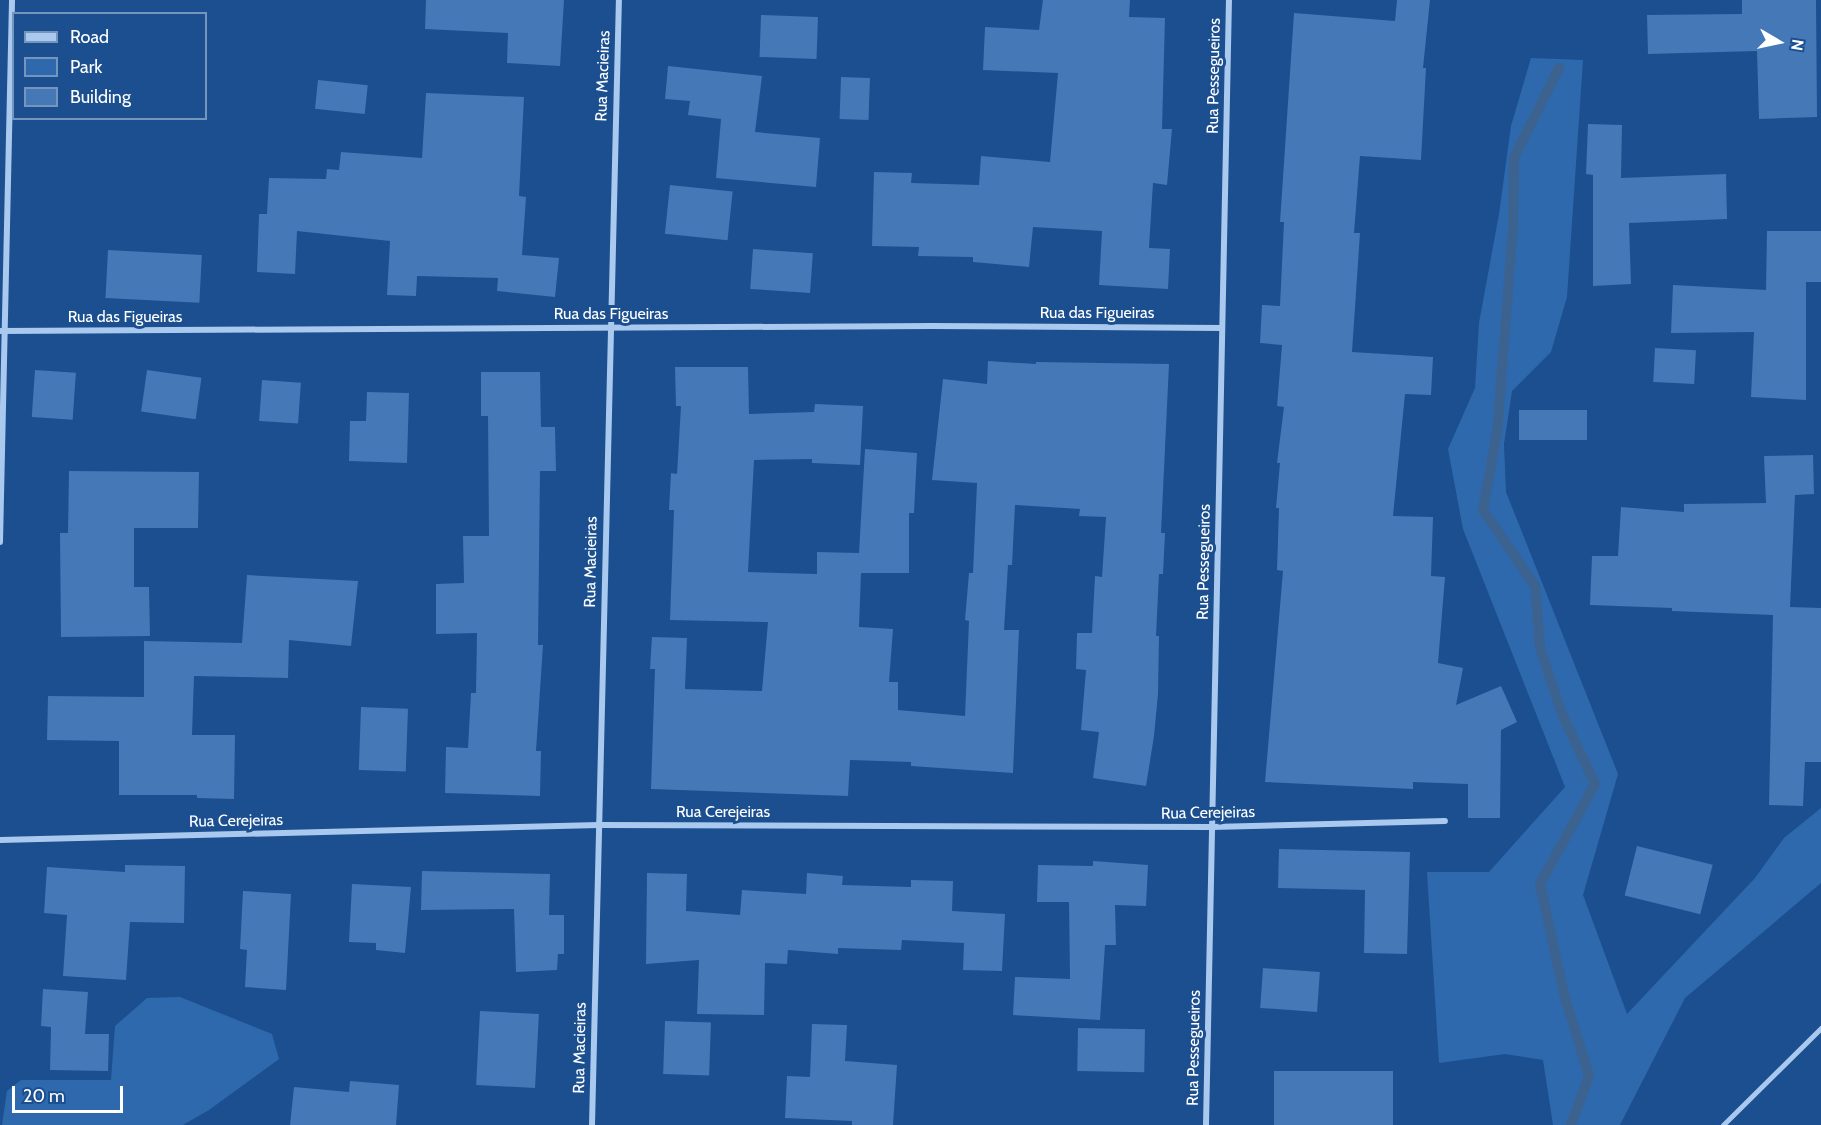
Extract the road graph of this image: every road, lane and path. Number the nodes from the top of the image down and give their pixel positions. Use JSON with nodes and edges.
{"nodes":[{"id":1,"x":12,"y":0,"type":"edge"},
{"id":2,"x":619,"y":0,"type":"edge"},
{"id":3,"x":1229,"y":0,"type":"edge"},
{"id":4,"x":610,"y":327,"type":"junction"},
{"id":5,"x":1222,"y":328,"type":"junction"},
{"id":6,"x":2,"y":331,"type":"edge"},
{"id":7,"x":0,"y":542,"type":"edge"},
{"id":8,"x":1445,"y":820,"type":"dead end"},
{"id":9,"x":599,"y":825,"type":"junction"},
{"id":10,"x":1212,"y":827,"type":"junction"},
{"id":11,"x":0,"y":840,"type":"edge"},
{"id":12,"x":1821,"y":1028,"type":"edge"},
{"id":13,"x":592,"y":1125,"type":"edge"},
{"id":14,"x":1206,"y":1125,"type":"edge"},
{"id":15,"x":1723,"y":1125,"type":"edge"}],
"edges":[{"from":1,"to":6,"type":"street"},
{"from":2,"to":4,"type":"street","name":"Rua Macieiras"},
{"from":3,"to":5,"type":"street","name":"Rua Pessegueiros"},
{"from":4,"to":5,"type":"street","name":"Rua das Figueiras"},
{"from":4,"to":6,"type":"street","name":"Rua das Figueiras"},
{"from":4,"to":9,"type":"street","name":"Rua Macieiras"},
{"from":5,"to":10,"type":"street","name":"Rua Pessegueiros"},
{"from":6,"to":7,"type":"street"},
{"from":8,"to":10,"type":"street","name":"Rua Cerejeiras"},
{"from":9,"to":10,"type":"street","name":"Rua Cerejeiras"},
{"from":9,"to":11,"type":"street","name":"Rua Cerejeiras"},
{"from":9,"to":13,"type":"street","name":"Rua Macieiras"},
{"from":10,"to":14,"type":"street","name":"Rua Pessegueiros"},
{"from":12,"to":15,"type":"lane"}]}
